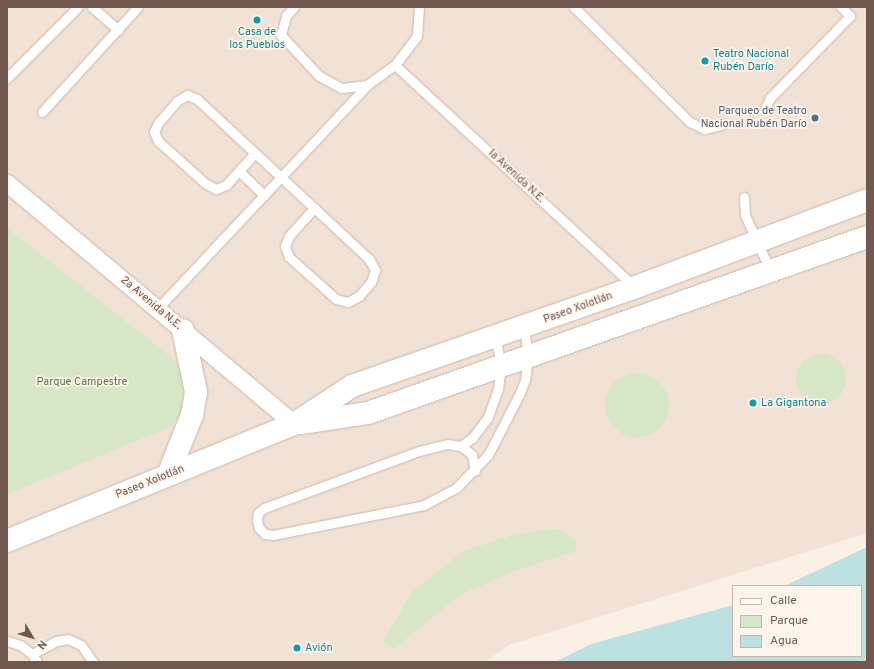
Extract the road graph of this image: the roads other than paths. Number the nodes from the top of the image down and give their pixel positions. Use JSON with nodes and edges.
{"nodes":[{"id":1,"x":78,"y":7,"type":"edge"},
{"id":2,"x":92,"y":7,"type":"edge"},
{"id":3,"x":138,"y":7,"type":"edge"},
{"id":4,"x":294,"y":7,"type":"edge"},
{"id":5,"x":420,"y":7,"type":"edge"},
{"id":6,"x":574,"y":7,"type":"edge"},
{"id":7,"x":841,"y":7,"type":"edge"},
{"id":8,"x":118,"y":30,"type":"junction"},
{"id":9,"x":395,"y":65,"type":"junction"},
{"id":10,"x":7,"y":78,"type":"edge"},
{"id":11,"x":367,"y":85,"type":"junction"},
{"id":12,"x":766,"y":106,"type":"dead end"},
{"id":13,"x":42,"y":112,"type":"dead end"},
{"id":14,"x":721,"y":126,"type":"dead end"},
{"id":15,"x":255,"y":153,"type":"junction"},
{"id":16,"x":239,"y":171,"type":"junction"},
{"id":17,"x":281,"y":177,"type":"junction"},
{"id":18,"x":7,"y":183,"type":"edge"},
{"id":19,"x":264,"y":195,"type":"junction"},
{"id":20,"x":744,"y":197,"type":"dead end"},
{"id":21,"x":867,"y":200,"type":"edge"},
{"id":22,"x":314,"y":208,"type":"junction"},
{"id":23,"x":867,"y":237,"type":"edge"},
{"id":24,"x":758,"y":243,"type":"junction"},
{"id":25,"x":770,"y":270,"type":"junction"},
{"id":26,"x":636,"y":288,"type":"junction"},
{"id":27,"x":157,"y":308,"type":"junction"},
{"id":28,"x":524,"y":328,"type":"junction"},
{"id":29,"x":183,"y":330,"type":"junction"},
{"id":30,"x":495,"y":337,"type":"junction"},
{"id":31,"x":528,"y":356,"type":"junction"},
{"id":32,"x":501,"y":365,"type":"junction"},
{"id":33,"x":294,"y":424,"type":"junction"},
{"id":34,"x":461,"y":446,"type":"junction"},
{"id":35,"x":475,"y":471,"type":"junction"},
{"id":36,"x":168,"y":475,"type":"junction"},
{"id":37,"x":7,"y":541,"type":"edge"},
{"id":38,"x":7,"y":641,"type":"edge"},
{"id":39,"x":35,"y":658,"type":"edge"},
{"id":40,"x":93,"y":662,"type":"edge"}],
"edges":[{"from":1,"to":10,"type":"lane"},
{"from":2,"to":8,"type":"lane"},
{"from":3,"to":8,"type":"lane"},
{"from":4,"to":11,"type":"lane"},
{"from":5,"to":9,"type":"lane"},
{"from":6,"to":14,"type":"lane"},
{"from":7,"to":12,"type":"lane"},
{"from":8,"to":13,"type":"lane"},
{"from":9,"to":11,"type":"lane"},
{"from":9,"to":26,"type":"lane","name":"1a Avenida N.E."},
{"from":11,"to":17,"type":"lane"},
{"from":15,"to":16,"type":"lane"},
{"from":15,"to":16,"type":"lane"},
{"from":15,"to":17,"type":"lane"},
{"from":16,"to":19,"type":"lane"},
{"from":17,"to":19,"type":"lane"},
{"from":17,"to":22,"type":"lane"},
{"from":18,"to":27,"type":"street","name":"2a Avenida N.E."},
{"from":19,"to":27,"type":"lane"},
{"from":20,"to":24,"type":"lane"},
{"from":21,"to":24,"type":"street","name":"Paseo Xolotlán"},
{"from":22,"to":22,"type":"lane"},
{"from":23,"to":25,"type":"street","name":"Paseo Xolotlán"},
{"from":24,"to":25,"type":"lane"},
{"from":24,"to":26,"type":"street","name":"Paseo Xolotlán"},
{"from":25,"to":31,"type":"street","name":"Paseo Xolotlán"},
{"from":26,"to":28,"type":"street","name":"Paseo Xolotlán"},
{"from":27,"to":29,"type":"street","name":"2a Avenida N.E."},
{"from":28,"to":30,"type":"street","name":"Paseo Xolotlán"},
{"from":28,"to":31,"type":"lane"},
{"from":29,"to":33,"type":"street","name":"2a Avenida N.E."},
{"from":29,"to":36,"type":"street"},
{"from":30,"to":32,"type":"lane"},
{"from":30,"to":33,"type":"street","name":"Paseo Xolotlán"},
{"from":31,"to":32,"type":"street","name":"Paseo Xolotlán"},
{"from":31,"to":35,"type":"lane"},
{"from":32,"to":33,"type":"street","name":"Paseo Xolotlán"},
{"from":32,"to":34,"type":"lane"},
{"from":33,"to":36,"type":"street","name":"Paseo Xolotlán"},
{"from":34,"to":35,"type":"lane"},
{"from":34,"to":35,"type":"lane"},
{"from":36,"to":37,"type":"street","name":"Paseo Xolotlán"},
{"from":38,"to":39,"type":"lane"},
{"from":39,"to":40,"type":"lane"}]}
